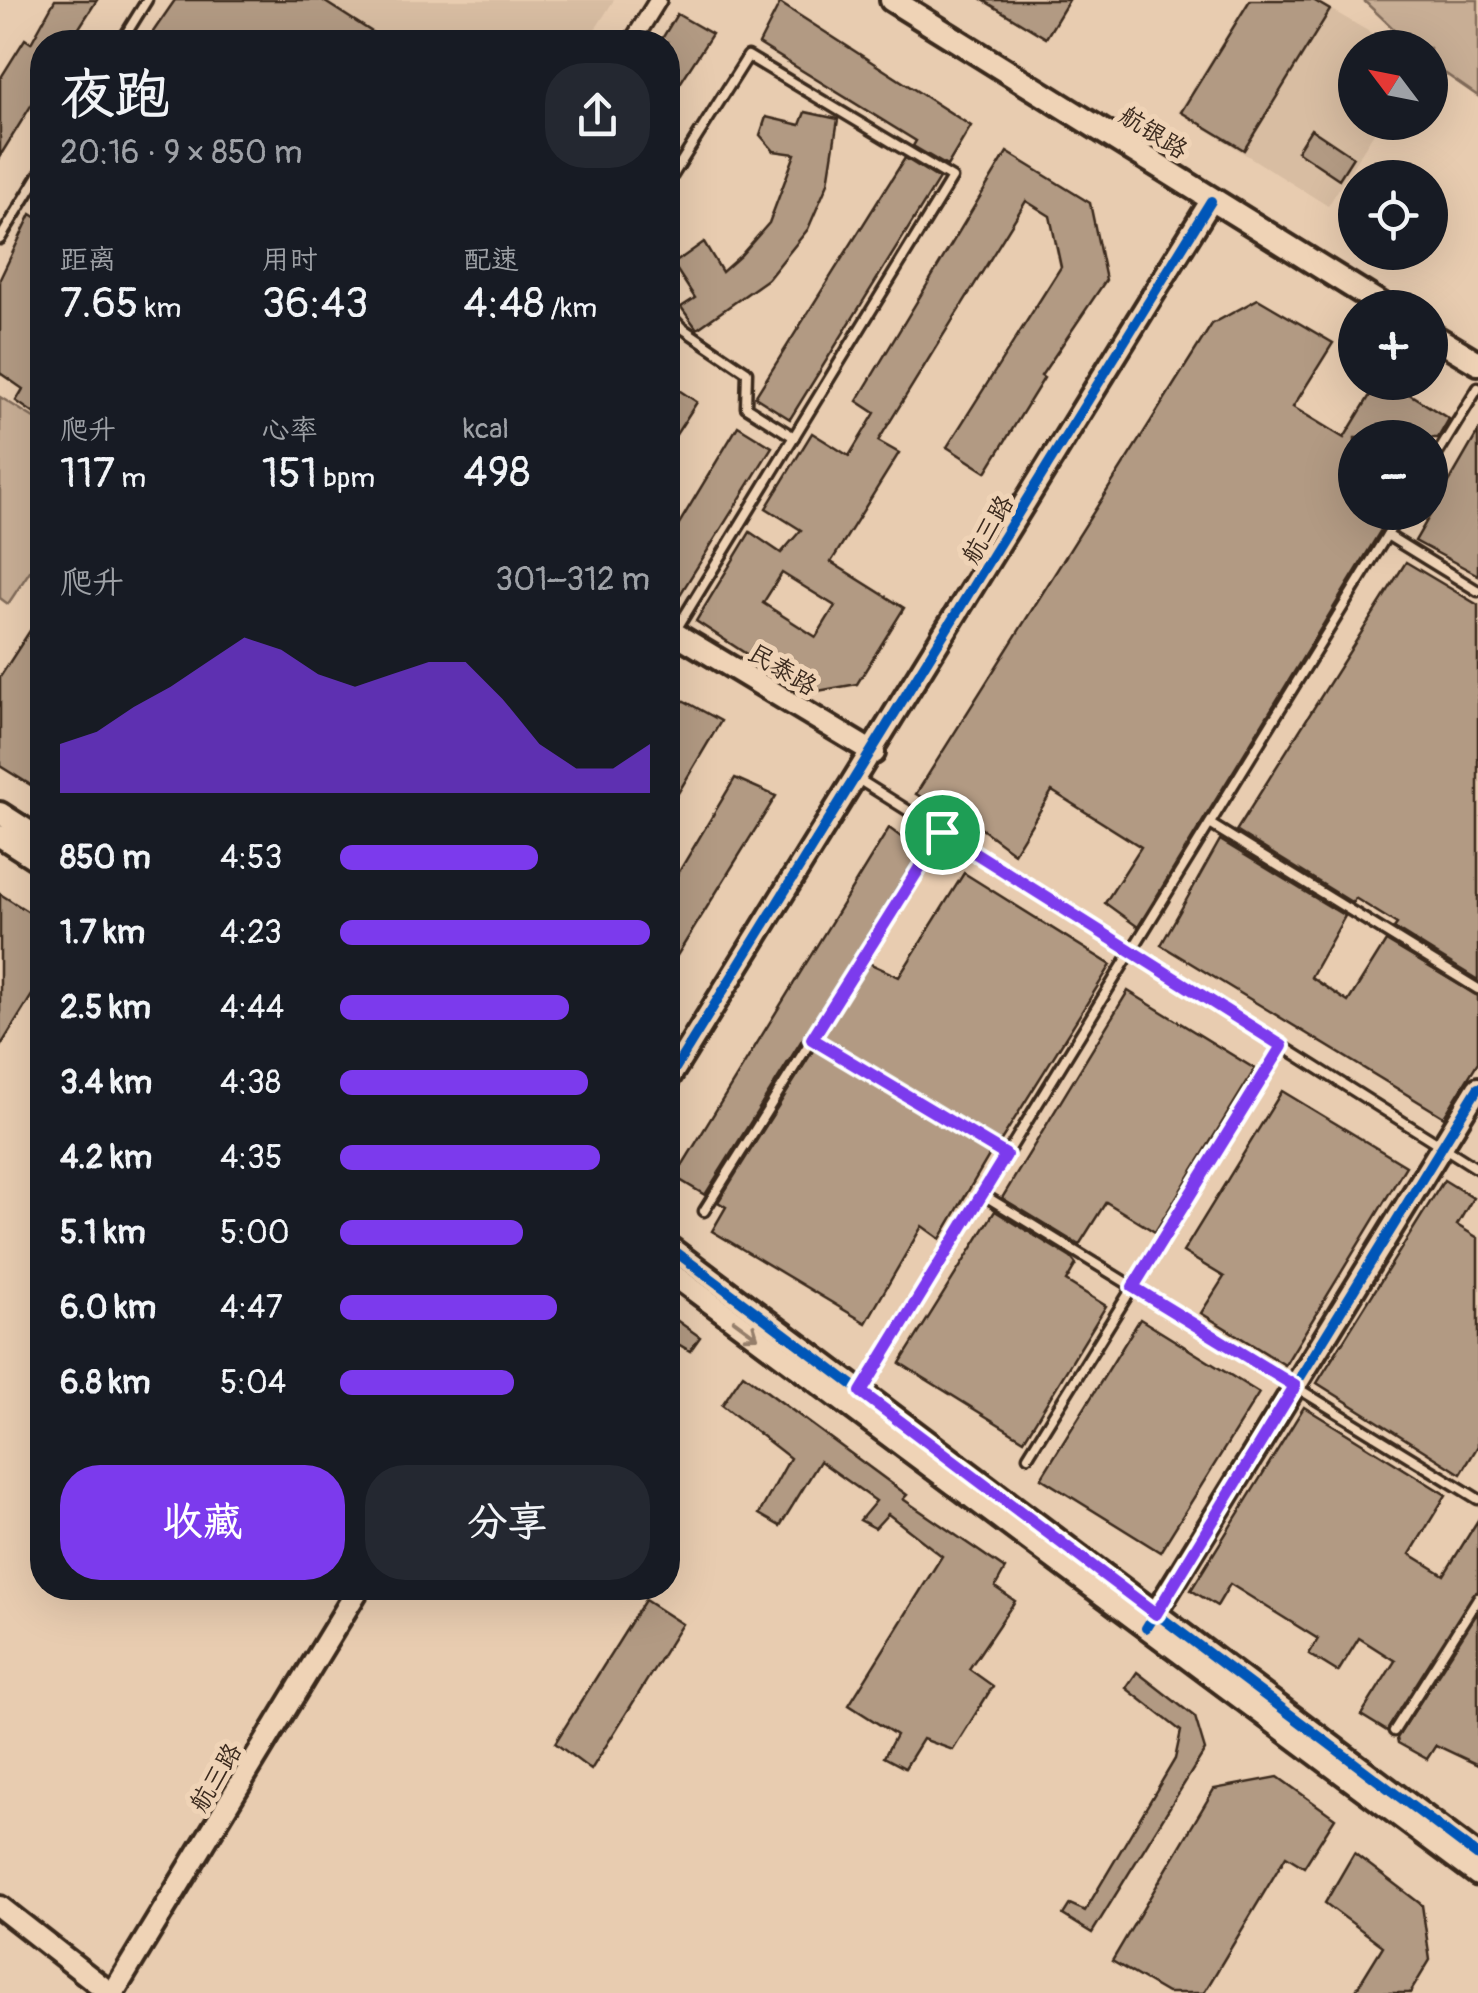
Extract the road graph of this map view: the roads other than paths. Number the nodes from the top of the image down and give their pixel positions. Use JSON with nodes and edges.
{"nodes":[{"id":1,"x":147,"y":0,"type":"edge"},
{"id":2,"x":658,"y":0,"type":"edge"},
{"id":3,"x":892,"y":0,"type":"edge"},
{"id":4,"x":128,"y":30,"type":"edge"},
{"id":5,"x":639,"y":30,"type":"edge"},
{"id":6,"x":680,"y":164,"type":"edge"},
{"id":7,"x":30,"y":190,"type":"edge"},
{"id":8,"x":1211,"y":200,"type":"junction"},
{"id":9,"x":0,"y":239,"type":"edge"},
{"id":10,"x":1358,"y":290,"type":"edge"},
{"id":11,"x":680,"y":326,"type":"edge"},
{"id":12,"x":1448,"y":345,"type":"edge"},
{"id":13,"x":1478,"y":363,"type":"edge"},
{"id":14,"x":1478,"y":388,"type":"edge"},
{"id":15,"x":794,"y":437,"type":"junction"},
{"id":16,"x":1448,"y":437,"type":"edge"},
{"id":17,"x":1390,"y":530,"type":"edge"},
{"id":18,"x":1387,"y":535,"type":"junction"},
{"id":19,"x":1478,"y":592,"type":"edge"},
{"id":20,"x":680,"y":615,"type":"edge"},
{"id":21,"x":680,"y":637,"type":"edge"},
{"id":22,"x":874,"y":752,"type":"junction"},
{"id":23,"x":858,"y":778,"type":"junction"},
{"id":24,"x":0,"y":813,"type":"edge"},
{"id":25,"x":1210,"y":824,"type":"junction"},
{"id":26,"x":30,"y":832,"type":"edge"},
{"id":27,"x":942,"y":832,"type":"junction"},
{"id":28,"x":0,"y":836,"type":"edge"},
{"id":29,"x":30,"y":855,"type":"edge"},
{"id":30,"x":1132,"y":951,"type":"junction"},
{"id":31,"x":1478,"y":989,"type":"edge"},
{"id":32,"x":812,"y":1039,"type":"junction"},
{"id":33,"x":1282,"y":1046,"type":"junction"},
{"id":34,"x":680,"y":1061,"type":"edge"},
{"id":35,"x":1478,"y":1088,"type":"edge"},
{"id":36,"x":1442,"y":1146,"type":"junction"},
{"id":37,"x":1006,"y":1155,"type":"junction"},
{"id":38,"x":1478,"y":1169,"type":"edge"},
{"id":39,"x":982,"y":1194,"type":"junction"},
{"id":40,"x":704,"y":1211,"type":"dead end"},
{"id":41,"x":680,"y":1256,"type":"edge"},
{"id":42,"x":680,"y":1279,"type":"edge"},
{"id":43,"x":1133,"y":1287,"type":"junction"},
{"id":44,"x":1295,"y":1386,"type":"junction"},
{"id":45,"x":856,"y":1400,"type":"junction"},
{"id":46,"x":1028,"y":1456,"type":"dead end"},
{"id":47,"x":1478,"y":1499,"type":"edge"},
{"id":48,"x":1478,"y":1598,"type":"edge"},
{"id":49,"x":352,"y":1600,"type":"edge"},
{"id":50,"x":1151,"y":1621,"type":"junction"},
{"id":51,"x":1394,"y":1730,"type":"dead end"},
{"id":52,"x":1478,"y":1856,"type":"edge"},
{"id":53,"x":1478,"y":1876,"type":"edge"},
{"id":54,"x":0,"y":1907,"type":"edge"},
{"id":55,"x":111,"y":1993,"type":"edge"}],
"edges":[{"from":1,"to":4,"type":"lane"},
{"from":2,"to":5,"type":"street"},
{"from":3,"to":8,"type":"main road","name":"航银路"},
{"from":6,"to":15,"type":"lane"},
{"from":7,"to":9,"type":"lane"},
{"from":8,"to":10,"type":"main road","name":"航银路"},
{"from":8,"to":22,"type":"street","name":"航三路"},
{"from":11,"to":15,"type":"lane"},
{"from":12,"to":13,"type":"main road"},
{"from":14,"to":16,"type":"lane"},
{"from":15,"to":20,"type":"lane"},
{"from":17,"to":18,"type":"lane"},
{"from":18,"to":19,"type":"lane"},
{"from":18,"to":25,"type":"lane"},
{"from":21,"to":22,"type":"street","name":"民泰路"},
{"from":22,"to":23,"type":"street","name":"航三路"},
{"from":23,"to":27,"type":"lane"},
{"from":23,"to":34,"type":"street","name":"航三路"},
{"from":24,"to":26,"type":"street"},
{"from":25,"to":30,"type":"lane"},
{"from":25,"to":31,"type":"lane"},
{"from":27,"to":30,"type":"lane"},
{"from":27,"to":32,"type":"lane"},
{"from":28,"to":29,"type":"street"},
{"from":30,"to":33,"type":"lane"},
{"from":30,"to":37,"type":"lane"},
{"from":32,"to":37,"type":"lane"},
{"from":32,"to":40,"type":"lane"},
{"from":33,"to":36,"type":"lane"},
{"from":33,"to":43,"type":"lane"},
{"from":35,"to":36,"type":"street"},
{"from":36,"to":38,"type":"lane"},
{"from":36,"to":44,"type":"street"},
{"from":37,"to":39,"type":"lane"},
{"from":39,"to":43,"type":"lane"},
{"from":39,"to":45,"type":"lane"},
{"from":41,"to":45,"type":"street"},
{"from":42,"to":45,"type":"street","one_way":true},
{"from":43,"to":44,"type":"lane"},
{"from":43,"to":46,"type":"lane"},
{"from":44,"to":47,"type":"lane"},
{"from":44,"to":50,"type":"street"},
{"from":45,"to":50,"type":"street"},
{"from":48,"to":51,"type":"lane"},
{"from":49,"to":55,"type":"street","name":"航三路"},
{"from":50,"to":52,"type":"street"},
{"from":50,"to":53,"type":"street"},
{"from":54,"to":55,"type":"street"}]}
